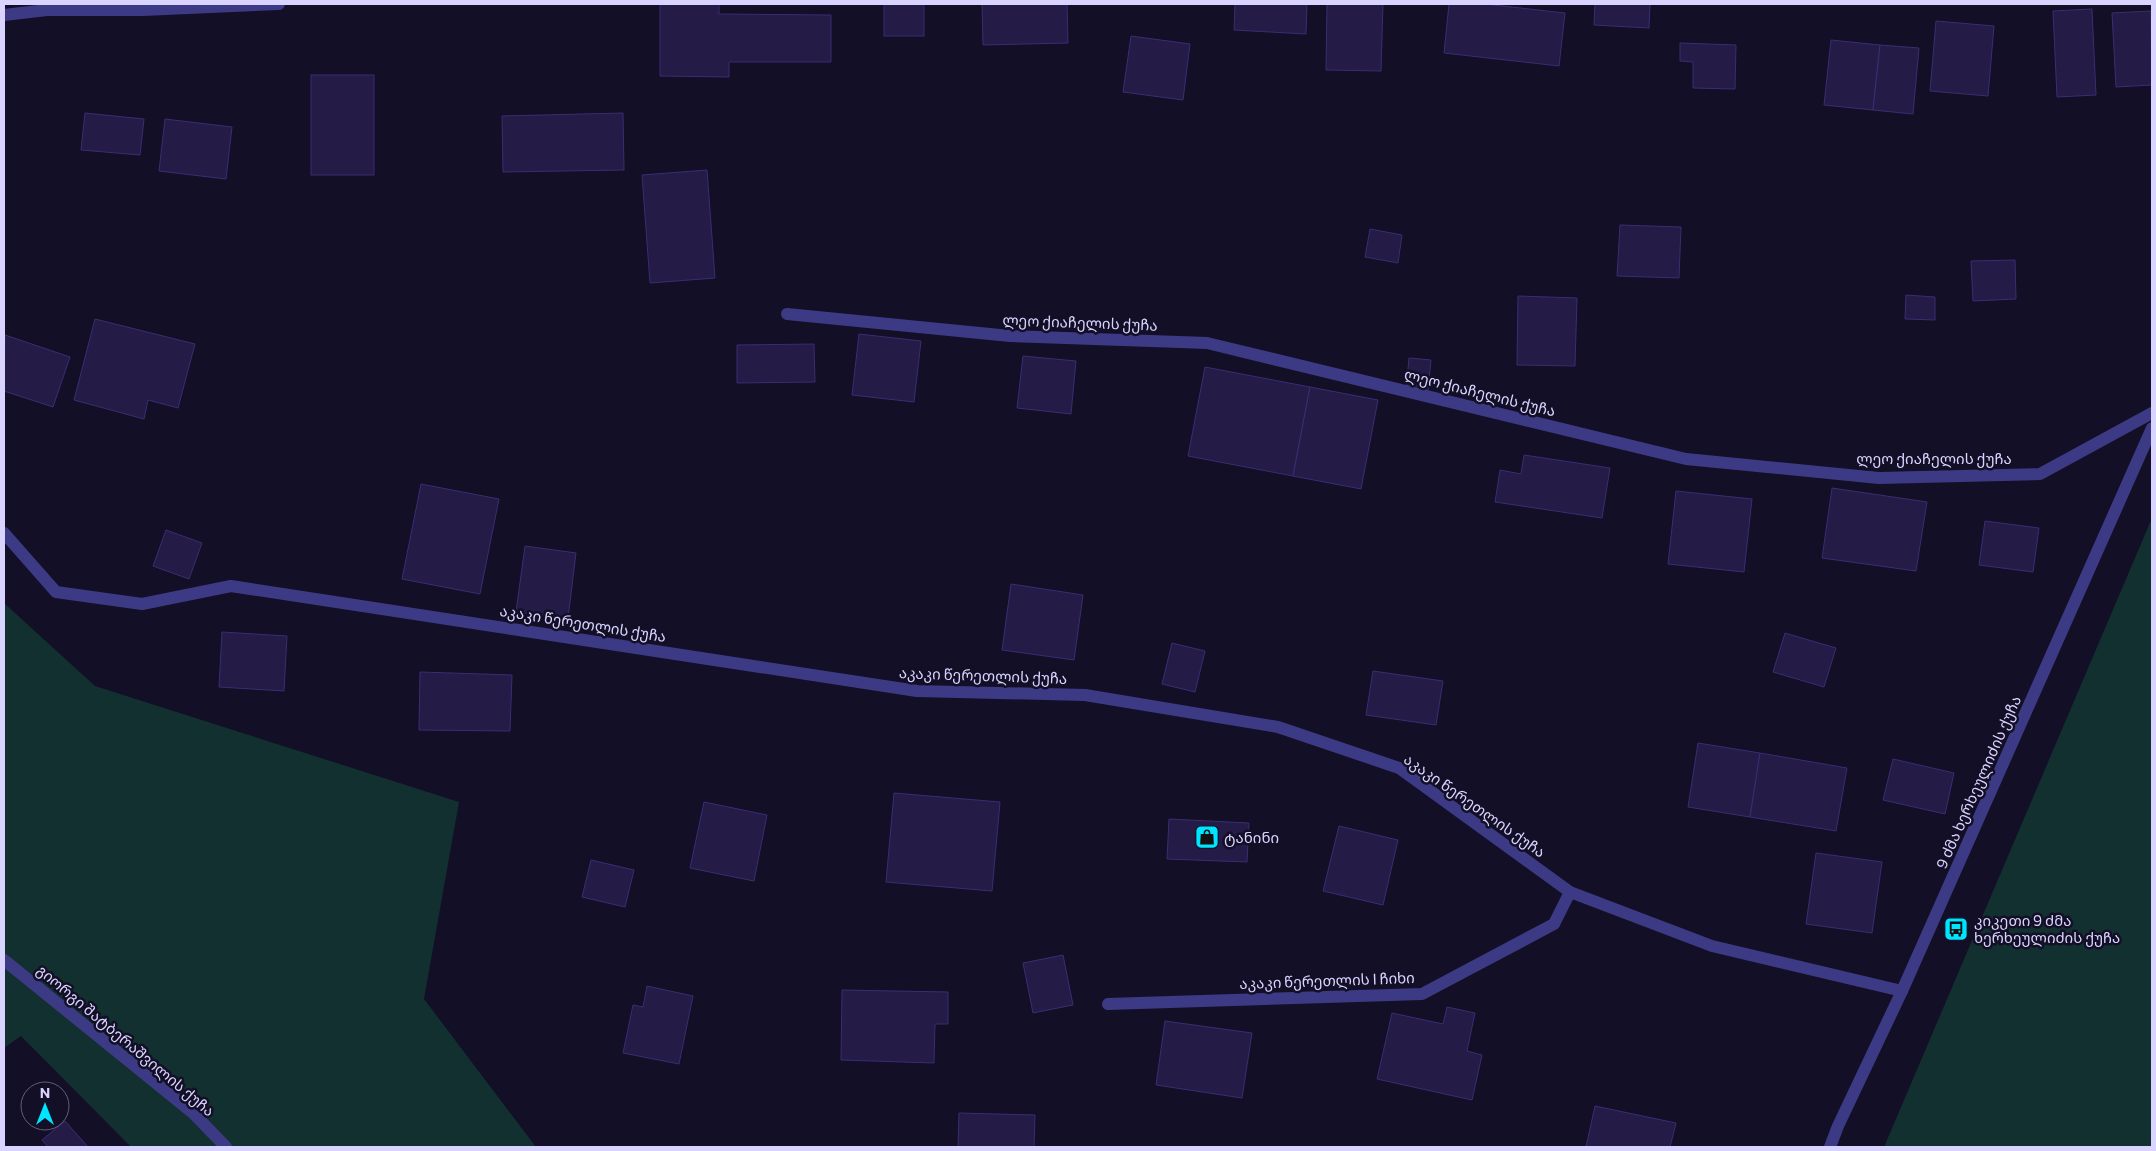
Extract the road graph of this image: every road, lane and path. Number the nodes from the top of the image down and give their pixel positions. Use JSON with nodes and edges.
{"nodes":[{"id":1,"x":279,"y":4,"type":"edge"},
{"id":2,"x":4,"y":15,"type":"edge"},
{"id":3,"x":787,"y":314,"type":"dead end"},
{"id":4,"x":2152,"y":413,"type":"edge"},
{"id":5,"x":2152,"y":428,"type":"edge"},
{"id":6,"x":4,"y":533,"type":"edge"},
{"id":7,"x":1570,"y":892,"type":"junction"},
{"id":8,"x":4,"y":960,"type":"edge"},
{"id":9,"x":1902,"y":991,"type":"junction"},
{"id":10,"x":1108,"y":1004,"type":"dead end"},
{"id":11,"x":226,"y":1147,"type":"edge"},
{"id":12,"x":1830,"y":1147,"type":"edge"}],
"edges":[{"from":1,"to":2,"type":"street"},
{"from":3,"to":4,"type":"street","name":"ლეო ქიაჩელის ქუჩა"},
{"from":5,"to":9,"type":"street","name":"9 ძმა ხერხეულიძის ქუჩა"},
{"from":6,"to":7,"type":"street","name":"აკაკი წერეთლის ქუჩა"},
{"from":7,"to":9,"type":"street","name":"აკაკი წერეთლის ქუჩა"},
{"from":7,"to":10,"type":"street","name":"აკაკი წერეთლის I ჩიხი"},
{"from":8,"to":11,"type":"street","name":"გიორგი შატბერაშვილის ქუჩა"},
{"from":9,"to":12,"type":"street","name":"9 ძმა ხერხეულიძის ქუჩა"}]}
